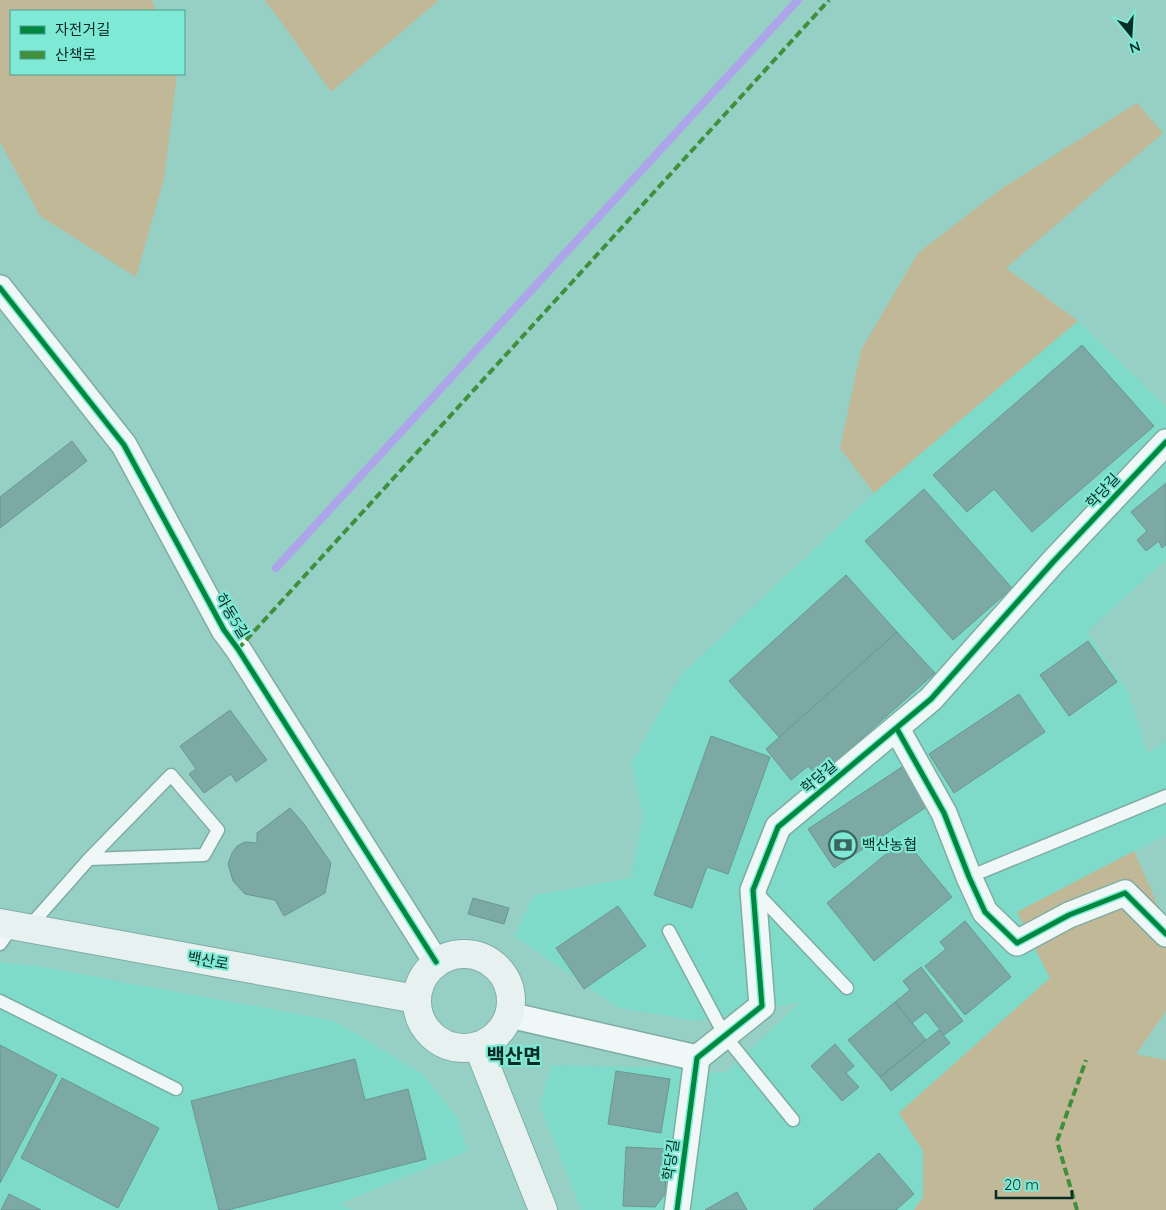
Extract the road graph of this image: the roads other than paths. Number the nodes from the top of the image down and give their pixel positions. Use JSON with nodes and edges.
{"nodes":[{"id":1,"x":0,"y":288,"type":"edge"},
{"id":2,"x":1166,"y":442,"type":"edge"},
{"id":3,"x":896,"y":729,"type":"junction"},
{"id":4,"x":1166,"y":796,"type":"edge"},
{"id":5,"x":89,"y":859,"type":"junction"},
{"id":6,"x":969,"y":877,"type":"junction"},
{"id":7,"x":753,"y":890,"type":"junction"},
{"id":8,"x":10,"y":930,"type":"edge"},
{"id":9,"x":669,"y":931,"type":"dead end"},
{"id":10,"x":1166,"y":934,"type":"edge"},
{"id":11,"x":436,"y":962,"type":"junction"},
{"id":12,"x":847,"y":988,"type":"dead end"},
{"id":13,"x":416,"y":999,"type":"junction"},
{"id":14,"x":0,"y":1001,"type":"edge"},
{"id":15,"x":509,"y":1015,"type":"junction"},
{"id":16,"x":725,"y":1036,"type":"junction"},
{"id":17,"x":478,"y":1046,"type":"junction"},
{"id":18,"x":697,"y":1058,"type":"junction"},
{"id":19,"x":176,"y":1090,"type":"dead end"},
{"id":20,"x":793,"y":1120,"type":"dead end"},
{"id":21,"x":543,"y":1210,"type":"edge"},
{"id":22,"x":677,"y":1210,"type":"edge"}],
"edges":[{"from":1,"to":11,"type":"street","name":"하동5길"},
{"from":2,"to":3,"type":"street","name":"학당길"},
{"from":3,"to":6,"type":"street"},
{"from":3,"to":7,"type":"street","name":"학당길"},
{"from":4,"to":6,"type":"lane"},
{"from":5,"to":5,"type":"lane"},
{"from":5,"to":8,"type":"lane"},
{"from":6,"to":10,"type":"street"},
{"from":7,"to":12,"type":"lane"},
{"from":7,"to":16,"type":"street","name":"학당길"},
{"from":8,"to":13,"type":"main road","name":"백산로"},
{"from":9,"to":16,"type":"lane"},
{"from":11,"to":13,"type":"main road"},
{"from":11,"to":15,"type":"main road"},
{"from":13,"to":17,"type":"main road"},
{"from":14,"to":19,"type":"lane"},
{"from":15,"to":17,"type":"main road"},
{"from":15,"to":18,"type":"street"},
{"from":16,"to":18,"type":"street","name":"학당길"},
{"from":16,"to":20,"type":"lane"},
{"from":17,"to":21,"type":"main road"},
{"from":18,"to":22,"type":"street","name":"학당길"}]}
